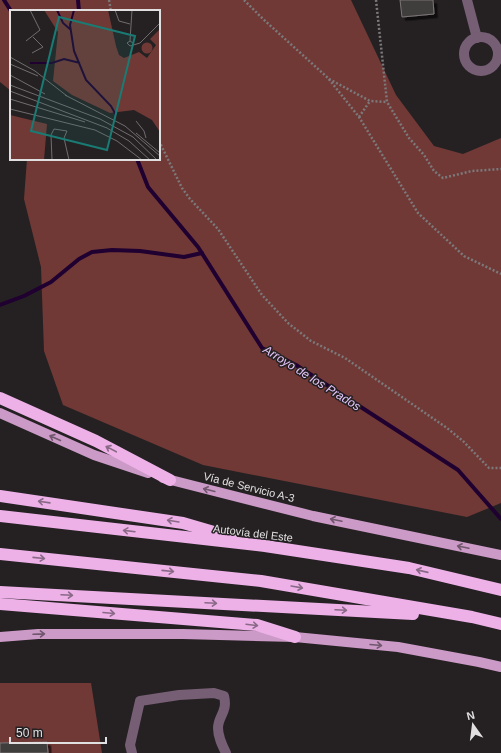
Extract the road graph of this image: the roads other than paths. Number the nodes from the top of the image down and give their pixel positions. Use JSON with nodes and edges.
{"nodes":[{"id":1,"x":467,"y":0,"type":"edge"},
{"id":2,"x":476,"y":38,"type":"junction"},
{"id":3,"x":499,"y":50,"type":"edge"},
{"id":4,"x":0,"y":398,"type":"edge"},
{"id":5,"x":0,"y":413,"type":"edge"},
{"id":6,"x":170,"y":480,"type":"junction"},
{"id":7,"x":0,"y":496,"type":"edge"},
{"id":8,"x":0,"y":516,"type":"edge"},
{"id":9,"x":265,"y":546,"type":"junction"},
{"id":10,"x":0,"y":554,"type":"edge"},
{"id":11,"x":501,"y":555,"type":"edge"},
{"id":12,"x":501,"y":590,"type":"edge"},
{"id":13,"x":0,"y":592,"type":"edge"},
{"id":14,"x":0,"y":604,"type":"edge"},
{"id":15,"x":472,"y":617,"type":"junction"},
{"id":16,"x":501,"y":624,"type":"edge"},
{"id":17,"x":0,"y":637,"type":"edge"},
{"id":18,"x":295,"y":637,"type":"junction"},
{"id":19,"x":501,"y":667,"type":"edge"},
{"id":20,"x":132,"y":753,"type":"edge"},
{"id":21,"x":226,"y":753,"type":"edge"}],
"edges":[{"from":1,"to":2,"type":"street"},
{"from":2,"to":3,"type":"street"},
{"from":2,"to":3,"type":"street"},
{"from":6,"to":4,"type":"highway","one_way":true},
{"from":6,"to":5,"type":"main road","name":"Vía de Servicio A-3","one_way":true},
{"from":11,"to":6,"type":"main road","name":"Vía de Servicio A-3","one_way":true},
{"from":9,"to":7,"type":"highway","one_way":true},
{"from":9,"to":8,"type":"highway","name":"Autovía del Este","one_way":true},
{"from":12,"to":9,"type":"highway","name":"Autovía del Este","one_way":true},
{"from":10,"to":15,"type":"highway","one_way":true},
{"from":13,"to":15,"type":"highway","one_way":true},
{"from":14,"to":18,"type":"highway","one_way":true},
{"from":15,"to":16,"type":"highway"},
{"from":17,"to":18,"type":"main road","one_way":true},
{"from":18,"to":19,"type":"main road","one_way":true},
{"from":20,"to":21,"type":"street"}]}
